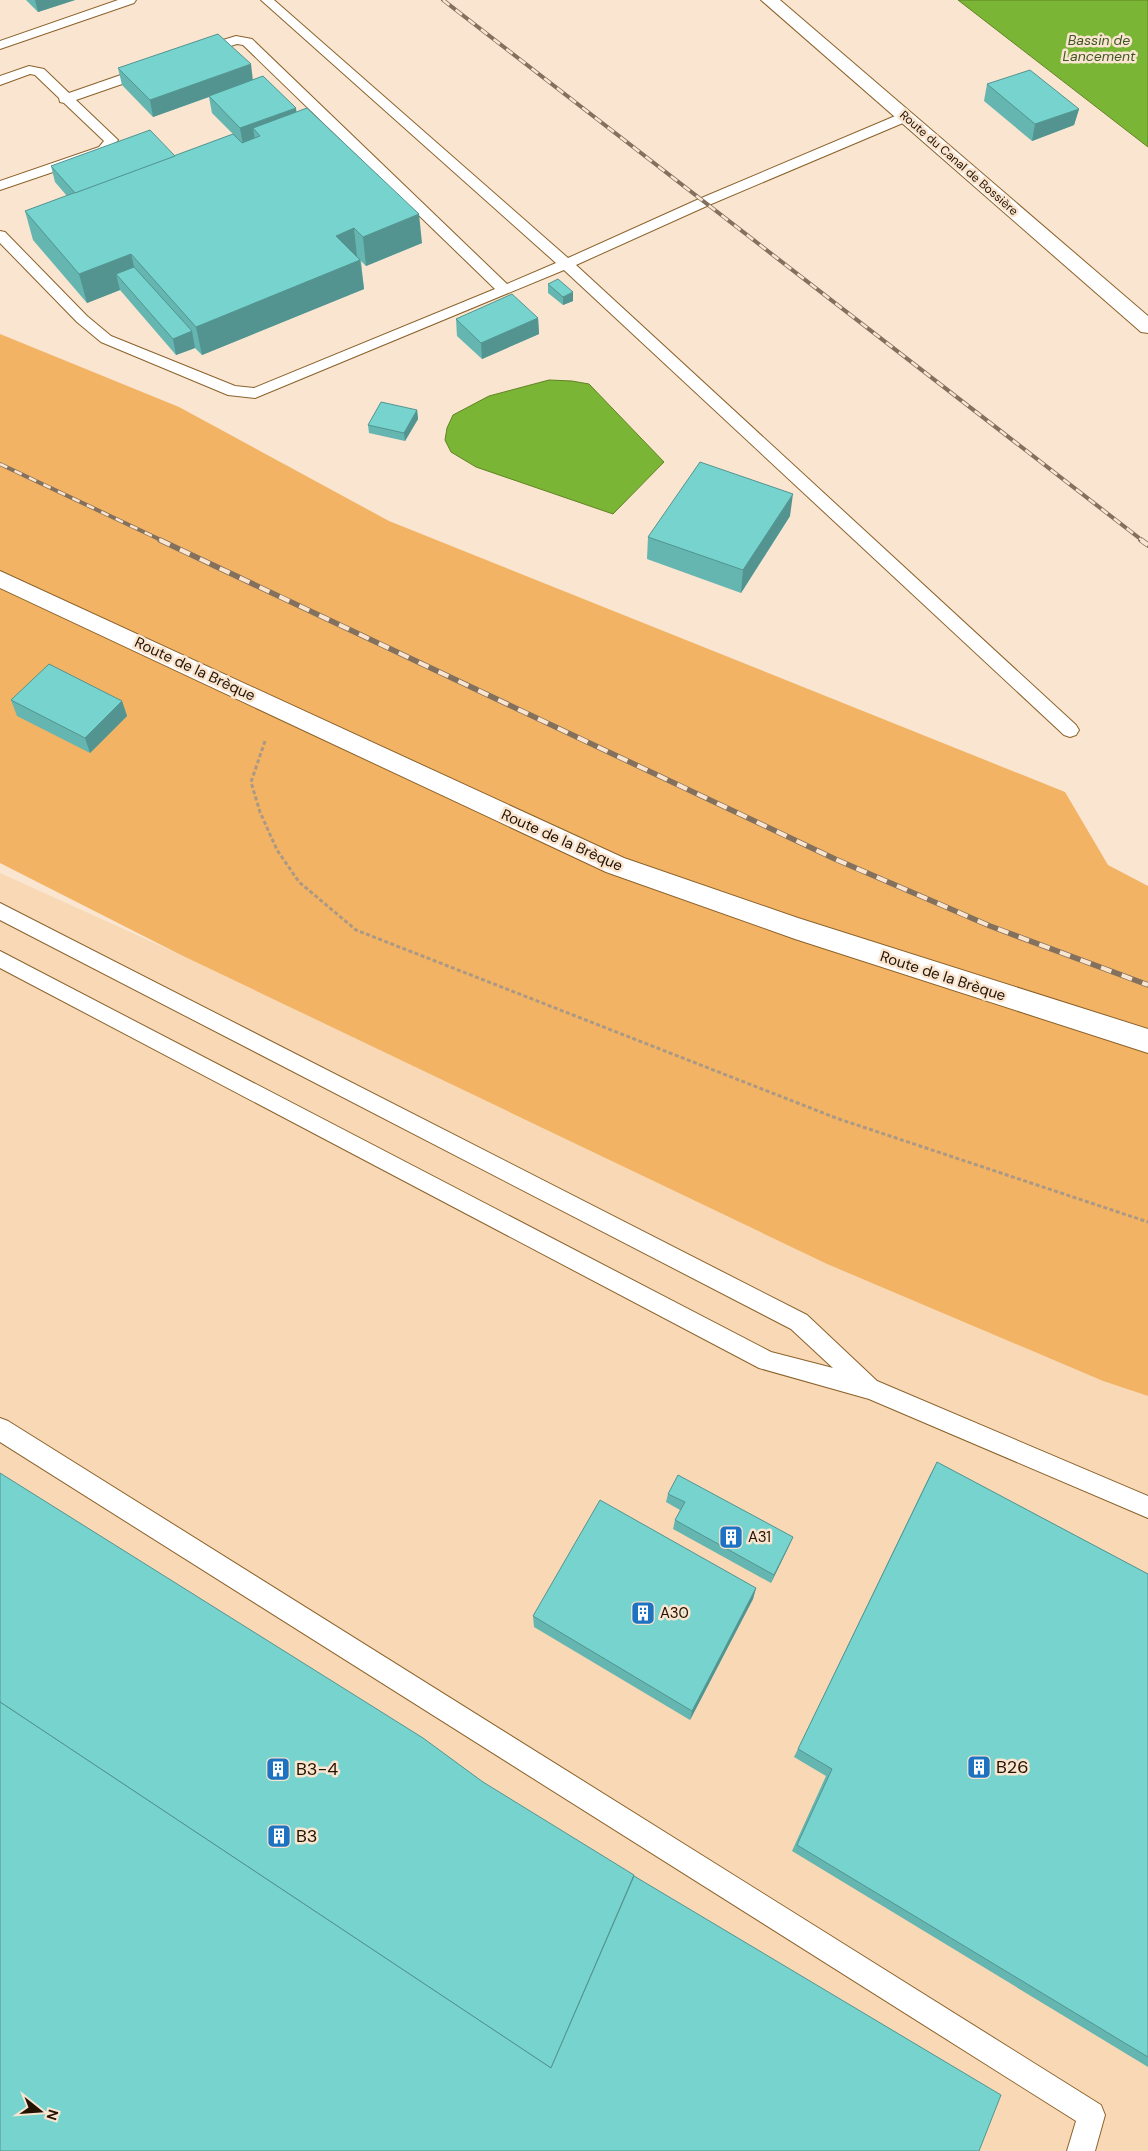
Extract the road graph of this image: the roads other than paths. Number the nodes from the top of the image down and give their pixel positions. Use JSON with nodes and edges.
{"nodes":[{"id":1,"x":130,"y":0,"type":"edge"},
{"id":2,"x":267,"y":0,"type":"edge"},
{"id":3,"x":770,"y":0,"type":"edge"},
{"id":4,"x":0,"y":45,"type":"edge"},
{"id":5,"x":191,"y":55,"type":"edge"},
{"id":6,"x":155,"y":68,"type":"edge"},
{"id":7,"x":0,"y":80,"type":"edge"},
{"id":8,"x":65,"y":99,"type":"junction"},
{"id":9,"x":905,"y":117,"type":"junction"},
{"id":10,"x":0,"y":186,"type":"edge"},
{"id":11,"x":0,"y":235,"type":"edge"},
{"id":12,"x":566,"y":264,"type":"junction"},
{"id":13,"x":505,"y":290,"type":"junction"},
{"id":14,"x":1148,"y":327,"type":"edge"},
{"id":15,"x":0,"y":579,"type":"edge"},
{"id":16,"x":1070,"y":730,"type":"dead end"},
{"id":17,"x":0,"y":911,"type":"edge"},
{"id":18,"x":0,"y":959,"type":"edge"},
{"id":19,"x":1148,"y":1041,"type":"edge"},
{"id":20,"x":871,"y":1389,"type":"junction"},
{"id":21,"x":0,"y":1429,"type":"edge"},
{"id":22,"x":1148,"y":1507,"type":"edge"},
{"id":23,"x":1081,"y":2151,"type":"edge"}],
"edges":[{"from":1,"to":4,"type":"lane"},
{"from":2,"to":12,"type":"lane"},
{"from":3,"to":9,"type":"main road","name":"Route du Canal de Bossière"},
{"from":5,"to":13,"type":"lane"},
{"from":6,"to":8,"type":"lane"},
{"from":7,"to":8,"type":"lane"},
{"from":8,"to":10,"type":"lane"},
{"from":9,"to":12,"type":"lane"},
{"from":9,"to":14,"type":"main road","name":"Route du Canal de Bossière"},
{"from":11,"to":13,"type":"lane"},
{"from":12,"to":13,"type":"lane"},
{"from":12,"to":16,"type":"lane"},
{"from":15,"to":19,"type":"main road","name":"Route de la Brèque"},
{"from":17,"to":20,"type":"lane"},
{"from":18,"to":20,"type":"lane"},
{"from":20,"to":22,"type":"lane"},
{"from":21,"to":23,"type":"lane"}]}
